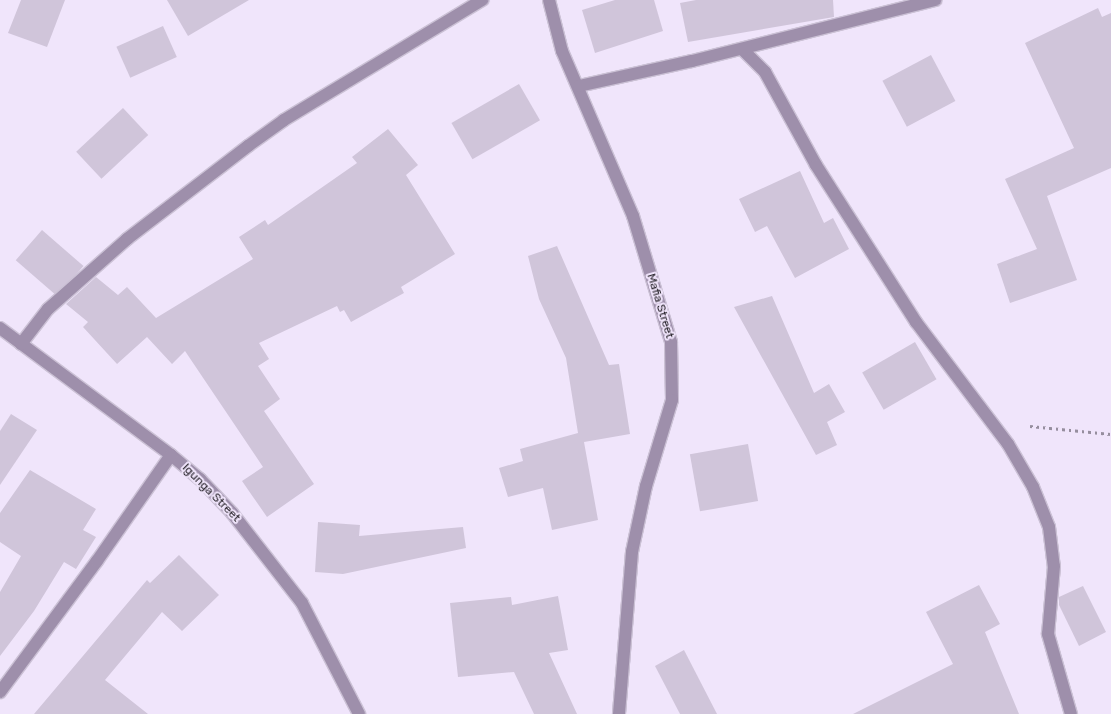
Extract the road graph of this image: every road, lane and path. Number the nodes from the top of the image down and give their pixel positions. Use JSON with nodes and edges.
{"nodes":[{"id":1,"x":482,"y":0,"type":"edge"},
{"id":2,"x":549,"y":0,"type":"edge"},
{"id":3,"x":935,"y":0,"type":"edge"},
{"id":4,"x":742,"y":48,"type":"junction"},
{"id":5,"x":578,"y":86,"type":"junction"},
{"id":6,"x":0,"y":328,"type":"edge"},
{"id":7,"x":21,"y":344,"type":"junction"},
{"id":8,"x":986,"y":414,"type":"junction"},
{"id":9,"x":1111,"y":434,"type":"edge"},
{"id":10,"x":171,"y":455,"type":"junction"},
{"id":11,"x":0,"y":692,"type":"edge"},
{"id":12,"x":359,"y":714,"type":"edge"},
{"id":13,"x":619,"y":714,"type":"edge"},
{"id":14,"x":1071,"y":714,"type":"edge"}],
"edges":[{"from":1,"to":7,"type":"street"},
{"from":2,"to":5,"type":"street","name":"Mafia Street"},
{"from":3,"to":4,"type":"street"},
{"from":4,"to":5,"type":"street"},
{"from":4,"to":8,"type":"street"},
{"from":5,"to":13,"type":"street","name":"Mafia Street"},
{"from":6,"to":7,"type":"street","name":"Igunga Street"},
{"from":7,"to":10,"type":"street","name":"Igunga Street"},
{"from":8,"to":9,"type":"path"},
{"from":8,"to":14,"type":"street"},
{"from":10,"to":11,"type":"street"},
{"from":10,"to":12,"type":"street","name":"Igunga Street"}]}
